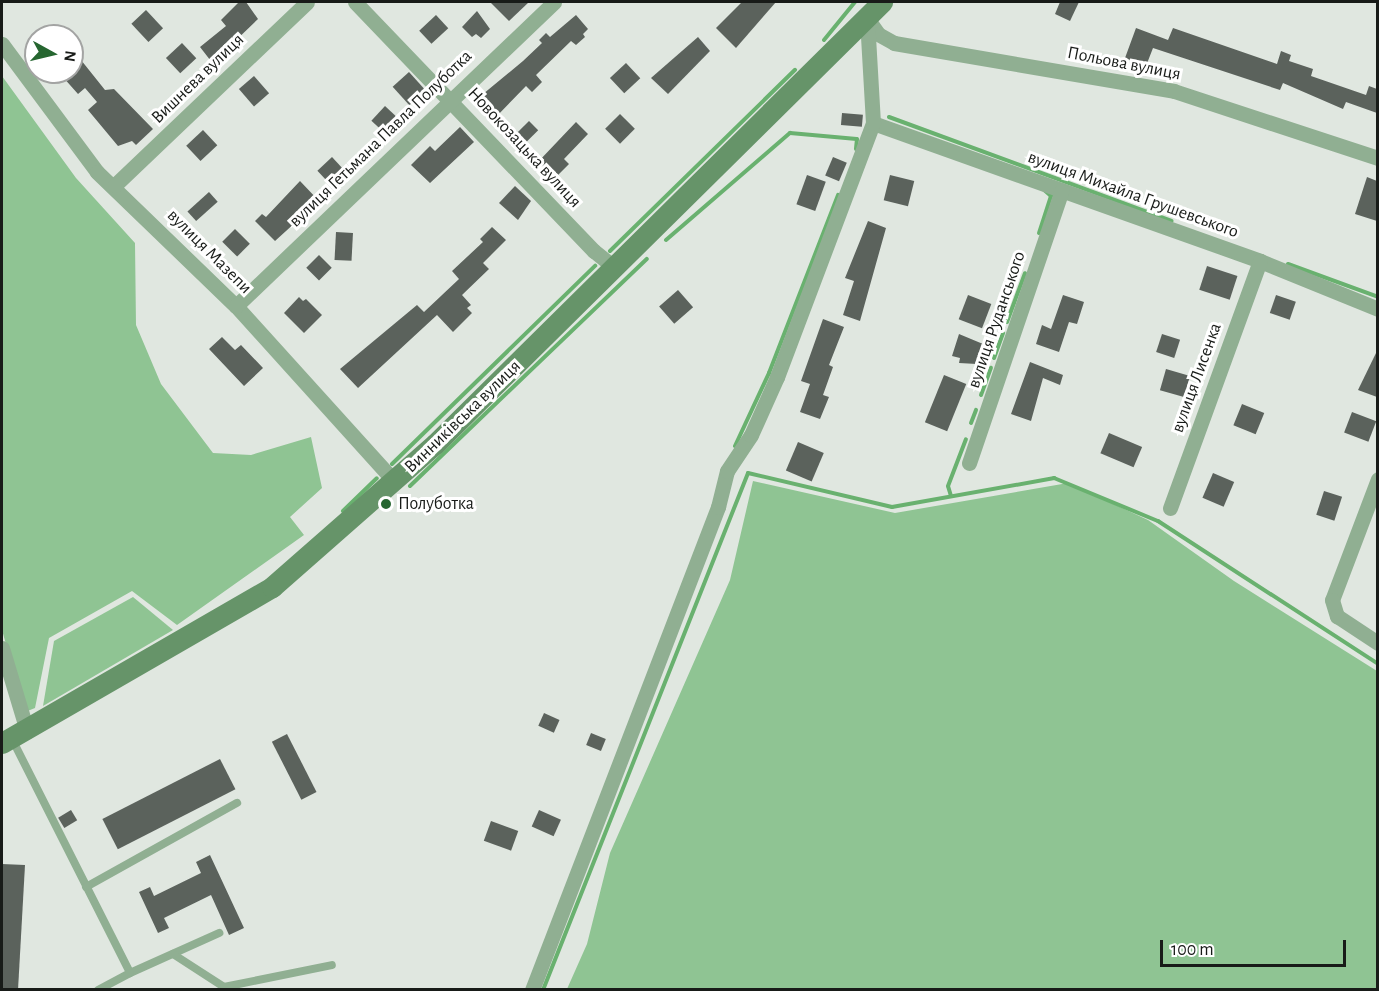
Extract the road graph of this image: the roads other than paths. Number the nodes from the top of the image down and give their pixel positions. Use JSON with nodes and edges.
{"nodes":[{"id":1,"x":307,"y":2,"type":"edge"},
{"id":2,"x":355,"y":2,"type":"edge"},
{"id":3,"x":554,"y":2,"type":"edge"},
{"id":4,"x":882,"y":2,"type":"edge"},
{"id":5,"x":867,"y":18,"type":"junction"},
{"id":6,"x":2,"y":44,"type":"edge"},
{"id":7,"x":452,"y":99,"type":"junction"},
{"id":8,"x":873,"y":123,"type":"junction"},
{"id":9,"x":1377,"y":158,"type":"edge"},
{"id":10,"x":115,"y":185,"type":"junction"},
{"id":11,"x":1062,"y":190,"type":"junction"},
{"id":12,"x":1260,"y":261,"type":"junction"},
{"id":13,"x":616,"y":269,"type":"junction"},
{"id":14,"x":236,"y":306,"type":"junction"},
{"id":15,"x":1377,"y":309,"type":"edge"},
{"id":16,"x":969,"y":463,"type":"dead end"},
{"id":17,"x":395,"y":483,"type":"junction"},
{"id":18,"x":1376,"y":488,"type":"edge"},
{"id":19,"x":1170,"y":508,"type":"dead end"},
{"id":20,"x":1377,"y":643,"type":"edge"},
{"id":21,"x":2,"y":648,"type":"edge"},
{"id":22,"x":14,"y":738,"type":"edge"},
{"id":23,"x":237,"y":803,"type":"dead end"},
{"id":24,"x":86,"y":887,"type":"junction"},
{"id":25,"x":219,"y":933,"type":"dead end"},
{"id":26,"x":173,"y":954,"type":"junction"},
{"id":27,"x":332,"y":965,"type":"dead end"},
{"id":28,"x":130,"y":973,"type":"junction"},
{"id":29,"x":114,"y":985,"type":"edge"},
{"id":30,"x":98,"y":990,"type":"edge"},
{"id":31,"x":532,"y":990,"type":"edge"}],
"edges":[{"from":1,"to":10,"type":"street","name":"Вишнева вулиця"},
{"from":2,"to":7,"type":"street","name":"Новокозацька вулиця"},
{"from":3,"to":7,"type":"street","name":"вулиця Гетьмана Павла Полуботка"},
{"from":4,"to":5,"type":"main road","name":"Винниківська вулиця"},
{"from":5,"to":8,"type":"street"},
{"from":5,"to":9,"type":"street","name":"Польова вулиця"},
{"from":5,"to":13,"type":"main road","name":"Винниківська вулиця"},
{"from":6,"to":10,"type":"street","name":"вулиця Мазепи"},
{"from":7,"to":13,"type":"street","name":"Новокозацька вулиця"},
{"from":7,"to":14,"type":"street","name":"вулиця Гетьмана Павла Полуботка"},
{"from":8,"to":11,"type":"street","name":"вулиця Михайла Грушевського"},
{"from":8,"to":31,"type":"street"},
{"from":10,"to":14,"type":"street","name":"вулиця Мазепи"},
{"from":11,"to":12,"type":"street","name":"вулиця Михайла Грушевського"},
{"from":11,"to":16,"type":"street","name":"вулиця Руданського"},
{"from":12,"to":15,"type":"street","name":"вулиця Михайла Грушевського"},
{"from":12,"to":19,"type":"street","name":"вулиця Лисенка"},
{"from":13,"to":17,"type":"main road","name":"Винниківська вулиця"},
{"from":14,"to":17,"type":"street","name":"вулиця Мазепи"},
{"from":17,"to":22,"type":"main road","name":"Винниківська вулиця"},
{"from":18,"to":20,"type":"street"},
{"from":21,"to":22,"type":"street"},
{"from":22,"to":24,"type":"lane"},
{"from":23,"to":24,"type":"lane"},
{"from":24,"to":28,"type":"lane"},
{"from":25,"to":26,"type":"lane"},
{"from":26,"to":27,"type":"lane"},
{"from":26,"to":28,"type":"lane"},
{"from":28,"to":29,"type":"lane"},
{"from":29,"to":30,"type":"lane"}]}
